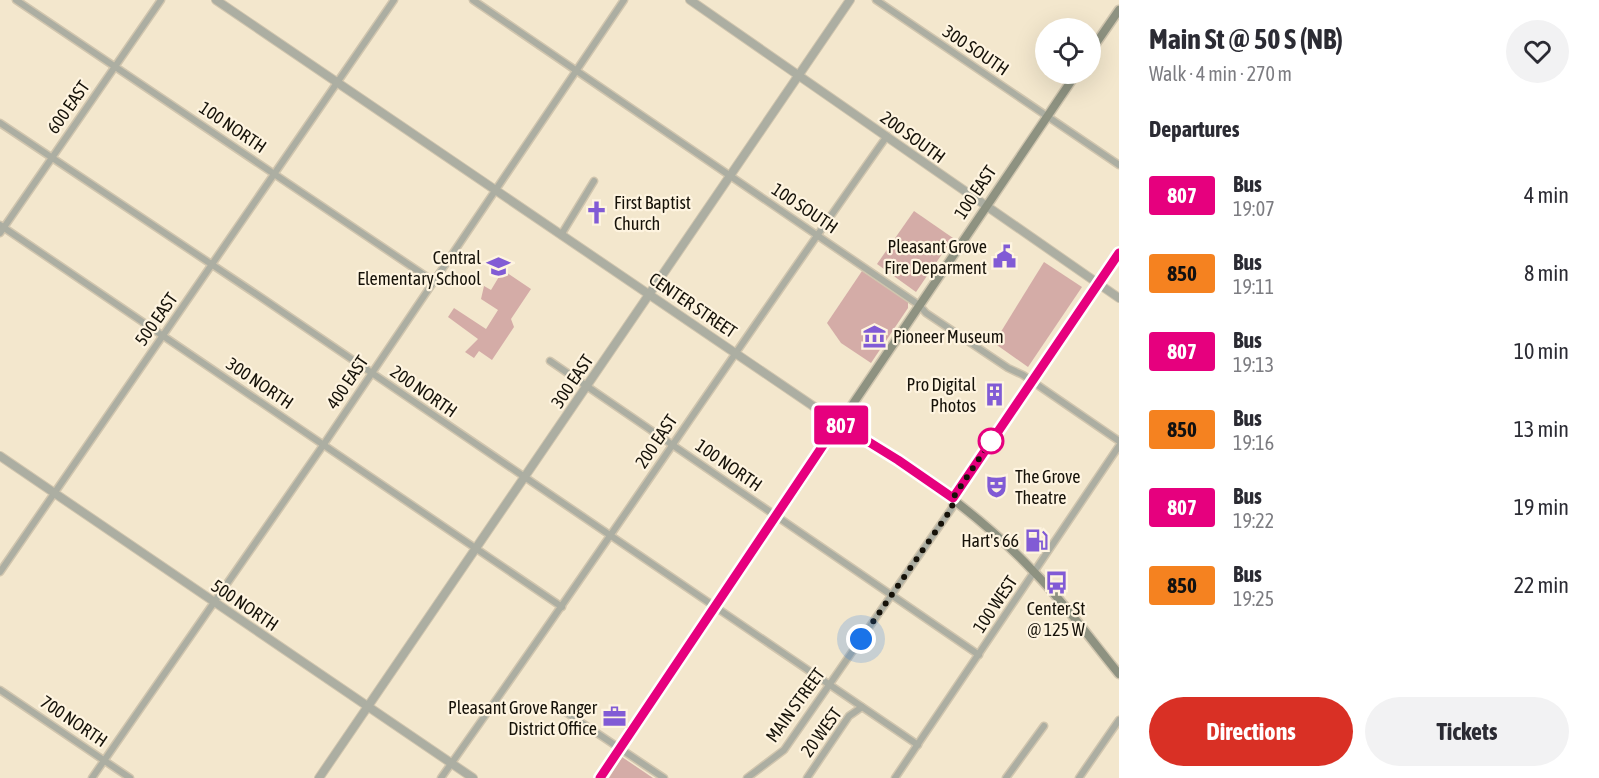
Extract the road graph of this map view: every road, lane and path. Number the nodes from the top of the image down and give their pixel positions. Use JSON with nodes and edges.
{"nodes":[{"id":1,"x":16,"y":0,"type":"edge"},
{"id":2,"x":161,"y":0,"type":"edge"},
{"id":3,"x":216,"y":0,"type":"edge"},
{"id":4,"x":394,"y":0,"type":"edge"},
{"id":5,"x":473,"y":0,"type":"edge"},
{"id":6,"x":624,"y":0,"type":"edge"},
{"id":7,"x":690,"y":0,"type":"edge"},
{"id":8,"x":850,"y":0,"type":"edge"},
{"id":9,"x":876,"y":0,"type":"edge"},
{"id":10,"x":1119,"y":10,"type":"edge"},
{"id":11,"x":1101,"y":36,"type":"edge"},
{"id":12,"x":116,"y":66,"type":"junction"},
{"id":13,"x":576,"y":70,"type":"junction"},
{"id":14,"x":798,"y":73,"type":"junction"},
{"id":15,"x":338,"y":82,"type":"junction"},
{"id":16,"x":1069,"y":84,"type":"edge"},
{"id":17,"x":1046,"y":117,"type":"junction"},
{"id":18,"x":0,"y":123,"type":"edge"},
{"id":19,"x":887,"y":136,"type":"junction"},
{"id":20,"x":51,"y":158,"type":"junction"},
{"id":21,"x":1119,"y":165,"type":"edge"},
{"id":22,"x":275,"y":174,"type":"junction"},
{"id":23,"x":730,"y":175,"type":"junction"},
{"id":24,"x":594,"y":181,"type":"dead end"},
{"id":25,"x":495,"y":190,"type":"junction"},
{"id":26,"x":985,"y":206,"type":"junction"},
{"id":27,"x":1,"y":228,"type":"edge"},
{"id":28,"x":817,"y":234,"type":"junction"},
{"id":29,"x":561,"y":235,"type":"junction"},
{"id":30,"x":1119,"y":253,"type":"edge"},
{"id":31,"x":211,"y":265,"type":"junction"},
{"id":32,"x":433,"y":281,"type":"junction"},
{"id":33,"x":1098,"y":284,"type":"junction"},
{"id":34,"x":649,"y":295,"type":"junction"},
{"id":35,"x":1119,"y":297,"type":"edge"},
{"id":36,"x":919,"y":305,"type":"junction"},
{"id":37,"x":164,"y":336,"type":"junction"},
{"id":38,"x":734,"y":352,"type":"junction"},
{"id":39,"x":550,"y":361,"type":"dead end"},
{"id":40,"x":371,"y":373,"type":"junction"},
{"id":41,"x":1032,"y":381,"type":"junction"},
{"id":42,"x":586,"y":387,"type":"junction"},
{"id":43,"x":838,"y":423,"type":"junction"},
{"id":44,"x":1119,"y":441,"type":"edge"},
{"id":45,"x":324,"y":444,"type":"junction"},
{"id":46,"x":672,"y":444,"type":"junction"},
{"id":47,"x":1119,"y":446,"type":"edge"},
{"id":48,"x":0,"y":456,"type":"edge"},
{"id":49,"x":524,"y":478,"type":"junction"},
{"id":50,"x":55,"y":494,"type":"junction"},
{"id":51,"x":953,"y":498,"type":"junction"},
{"id":52,"x":776,"y":516,"type":"junction"},
{"id":53,"x":610,"y":536,"type":"junction"},
{"id":54,"x":476,"y":548,"type":"junction"},
{"id":55,"x":0,"y":572,"type":"edge"},
{"id":56,"x":1035,"y":572,"type":"junction"},
{"id":57,"x":892,"y":595,"type":"junction"},
{"id":58,"x":214,"y":602,"type":"junction"},
{"id":59,"x":562,"y":607,"type":"junction"},
{"id":60,"x":713,"y":607,"type":"junction"},
{"id":61,"x":979,"y":655,"type":"junction"},
{"id":62,"x":1119,"y":674,"type":"edge"},
{"id":63,"x":829,"y":685,"type":"junction"},
{"id":64,"x":0,"y":690,"type":"edge"},
{"id":65,"x":369,"y":706,"type":"junction"},
{"id":66,"x":862,"y":707,"type":"junction"},
{"id":67,"x":567,"y":713,"type":"dead end"},
{"id":68,"x":1119,"y":720,"type":"edge"},
{"id":69,"x":1044,"y":726,"type":"dead end"},
{"id":70,"x":918,"y":745,"type":"junction"},
{"id":71,"x":620,"y":748,"type":"junction"},
{"id":72,"x":104,"y":760,"type":"junction"},
{"id":73,"x":451,"y":763,"type":"junction"},
{"id":74,"x":92,"y":778,"type":"edge"},
{"id":75,"x":130,"y":778,"type":"edge"},
{"id":76,"x":319,"y":778,"type":"edge"},
{"id":77,"x":441,"y":778,"type":"edge"},
{"id":78,"x":473,"y":778,"type":"edge"},
{"id":79,"x":600,"y":778,"type":"edge"},
{"id":80,"x":664,"y":778,"type":"edge"},
{"id":81,"x":747,"y":778,"type":"edge"},
{"id":82,"x":807,"y":778,"type":"edge"},
{"id":83,"x":895,"y":778,"type":"edge"},
{"id":84,"x":1006,"y":778,"type":"edge"},
{"id":85,"x":1079,"y":778,"type":"edge"}],
"edges":[{"from":1,"to":12,"type":"street","name":"100 NORTH"},
{"from":2,"to":12,"type":"street","name":"600 EAST"},
{"from":3,"to":15,"type":"street","name":"CENTER STREET"},
{"from":4,"to":15,"type":"street","name":"500 EAST"},
{"from":5,"to":13,"type":"street","name":"100 SOUTH"},
{"from":6,"to":13,"type":"street","name":"400 EAST"},
{"from":7,"to":14,"type":"street","name":"200 SOUTH"},
{"from":8,"to":14,"type":"street","name":"300 EAST"},
{"from":9,"to":17,"type":"street","name":"300 SOUTH"},
{"from":10,"to":11,"type":"main road"},
{"from":12,"to":20,"type":"street","name":"600 EAST"},
{"from":12,"to":22,"type":"street","name":"100 NORTH"},
{"from":13,"to":23,"type":"street","name":"100 SOUTH"},
{"from":13,"to":25,"type":"street","name":"400 EAST"},
{"from":14,"to":19,"type":"street","name":"200 SOUTH"},
{"from":14,"to":23,"type":"street","name":"300 EAST"},
{"from":15,"to":22,"type":"street","name":"500 EAST"},
{"from":15,"to":25,"type":"street","name":"CENTER STREET"},
{"from":16,"to":17,"type":"main road","name":"100 EAST"},
{"from":17,"to":21,"type":"street","name":"300 SOUTH"},
{"from":17,"to":26,"type":"main road","name":"100 EAST"},
{"from":18,"to":20,"type":"street","name":"200 NORTH"},
{"from":19,"to":26,"type":"street","name":"200 SOUTH"},
{"from":19,"to":28,"type":"street","name":"200 EAST"},
{"from":20,"to":27,"type":"street","name":"600 EAST"},
{"from":20,"to":31,"type":"street","name":"200 NORTH"},
{"from":22,"to":31,"type":"street","name":"500 EAST"},
{"from":22,"to":32,"type":"street","name":"100 NORTH"},
{"from":23,"to":28,"type":"street","name":"100 SOUTH"},
{"from":23,"to":34,"type":"street","name":"300 EAST"},
{"from":24,"to":29,"type":"street"},
{"from":25,"to":29,"type":"street","name":"CENTER STREET"},
{"from":25,"to":32,"type":"street","name":"400 EAST"},
{"from":26,"to":33,"type":"street","name":"200 SOUTH"},
{"from":26,"to":36,"type":"main road","name":"100 EAST"},
{"from":27,"to":37,"type":"street","name":"300 NORTH"},
{"from":28,"to":36,"type":"street","name":"100 SOUTH"},
{"from":28,"to":38,"type":"street","name":"200 EAST"},
{"from":29,"to":34,"type":"street","name":"CENTER STREET"},
{"from":30,"to":33,"type":"street","name":"MAIN STREET"},
{"from":31,"to":37,"type":"street","name":"500 EAST"},
{"from":31,"to":40,"type":"street","name":"200 NORTH"},
{"from":32,"to":40,"type":"street","name":"400 EAST"},
{"from":33,"to":35,"type":"street","name":"200 SOUTH"},
{"from":33,"to":41,"type":"street","name":"MAIN STREET"},
{"from":34,"to":38,"type":"street","name":"CENTER STREET"},
{"from":34,"to":42,"type":"street","name":"300 EAST"},
{"from":36,"to":41,"type":"street","name":"100 SOUTH"},
{"from":36,"to":43,"type":"main road","name":"100 EAST"},
{"from":37,"to":45,"type":"street","name":"300 NORTH"},
{"from":37,"to":50,"type":"street","name":"500 EAST"},
{"from":38,"to":43,"type":"street","name":"CENTER STREET"},
{"from":38,"to":46,"type":"street","name":"200 EAST"},
{"from":39,"to":42,"type":"street","name":"100 NORTH"},
{"from":40,"to":45,"type":"street","name":"400 EAST"},
{"from":40,"to":49,"type":"street","name":"200 NORTH"},
{"from":41,"to":44,"type":"street","name":"100 SOUTH"},
{"from":41,"to":51,"type":"street","name":"MAIN STREET"},
{"from":42,"to":46,"type":"street","name":"100 NORTH"},
{"from":42,"to":49,"type":"street","name":"300 EAST"},
{"from":43,"to":51,"type":"main road","name":"CENTER STREET"},
{"from":43,"to":52,"type":"main road","name":"100 EAST"},
{"from":45,"to":54,"type":"street","name":"300 NORTH"},
{"from":45,"to":58,"type":"street","name":"400 EAST"},
{"from":46,"to":52,"type":"street","name":"100 NORTH"},
{"from":46,"to":53,"type":"street","name":"200 EAST"},
{"from":47,"to":56,"type":"street","name":"100 WEST"},
{"from":48,"to":50,"type":"street","name":"500 NORTH"},
{"from":49,"to":53,"type":"street","name":"200 NORTH"},
{"from":49,"to":54,"type":"street","name":"300 EAST"},
{"from":50,"to":55,"type":"street","name":"500 EAST"},
{"from":50,"to":58,"type":"street","name":"500 NORTH"},
{"from":51,"to":56,"type":"main road","name":"CENTER STREET"},
{"from":51,"to":57,"type":"street","name":"MAIN STREET"},
{"from":52,"to":57,"type":"street","name":"100 NORTH"},
{"from":52,"to":60,"type":"main road","name":"100 EAST"},
{"from":53,"to":59,"type":"street","name":"200 EAST"},
{"from":53,"to":60,"type":"street","name":"200 NORTH"},
{"from":54,"to":59,"type":"street","name":"300 NORTH"},
{"from":54,"to":65,"type":"street","name":"300 EAST"},
{"from":56,"to":61,"type":"street","name":"100 WEST"},
{"from":56,"to":62,"type":"main road","name":"CENTER STREET"},
{"from":57,"to":61,"type":"street","name":"100 NORTH"},
{"from":57,"to":63,"type":"street","name":"MAIN STREET"},
{"from":58,"to":65,"type":"street","name":"500 NORTH"},
{"from":58,"to":72,"type":"street","name":"400 EAST"},
{"from":59,"to":73,"type":"street","name":"200 EAST"},
{"from":60,"to":63,"type":"street","name":"200 NORTH"},
{"from":60,"to":71,"type":"main road","name":"100 EAST"},
{"from":61,"to":70,"type":"street","name":"100 WEST"},
{"from":63,"to":66,"type":"street","name":"200 NORTH"},
{"from":63,"to":81,"type":"street","name":"MAIN STREET"},
{"from":64,"to":72,"type":"street","name":"700 NORTH"},
{"from":65,"to":73,"type":"street","name":"500 NORTH"},
{"from":65,"to":76,"type":"street","name":"300 EAST"},
{"from":66,"to":70,"type":"street","name":"200 NORTH"},
{"from":66,"to":82,"type":"street","name":"20 WEST"},
{"from":67,"to":71,"type":"street"},
{"from":68,"to":85,"type":"street"},
{"from":69,"to":84,"type":"street"},
{"from":70,"to":83,"type":"street","name":"100 WEST"},
{"from":71,"to":79,"type":"main road","name":"100 EAST"},
{"from":71,"to":80,"type":"street"},
{"from":72,"to":74,"type":"street","name":"400 EAST"},
{"from":72,"to":75,"type":"street","name":"700 NORTH"},
{"from":73,"to":77,"type":"street","name":"200 EAST"},
{"from":73,"to":78,"type":"street","name":"500 NORTH"}]}
